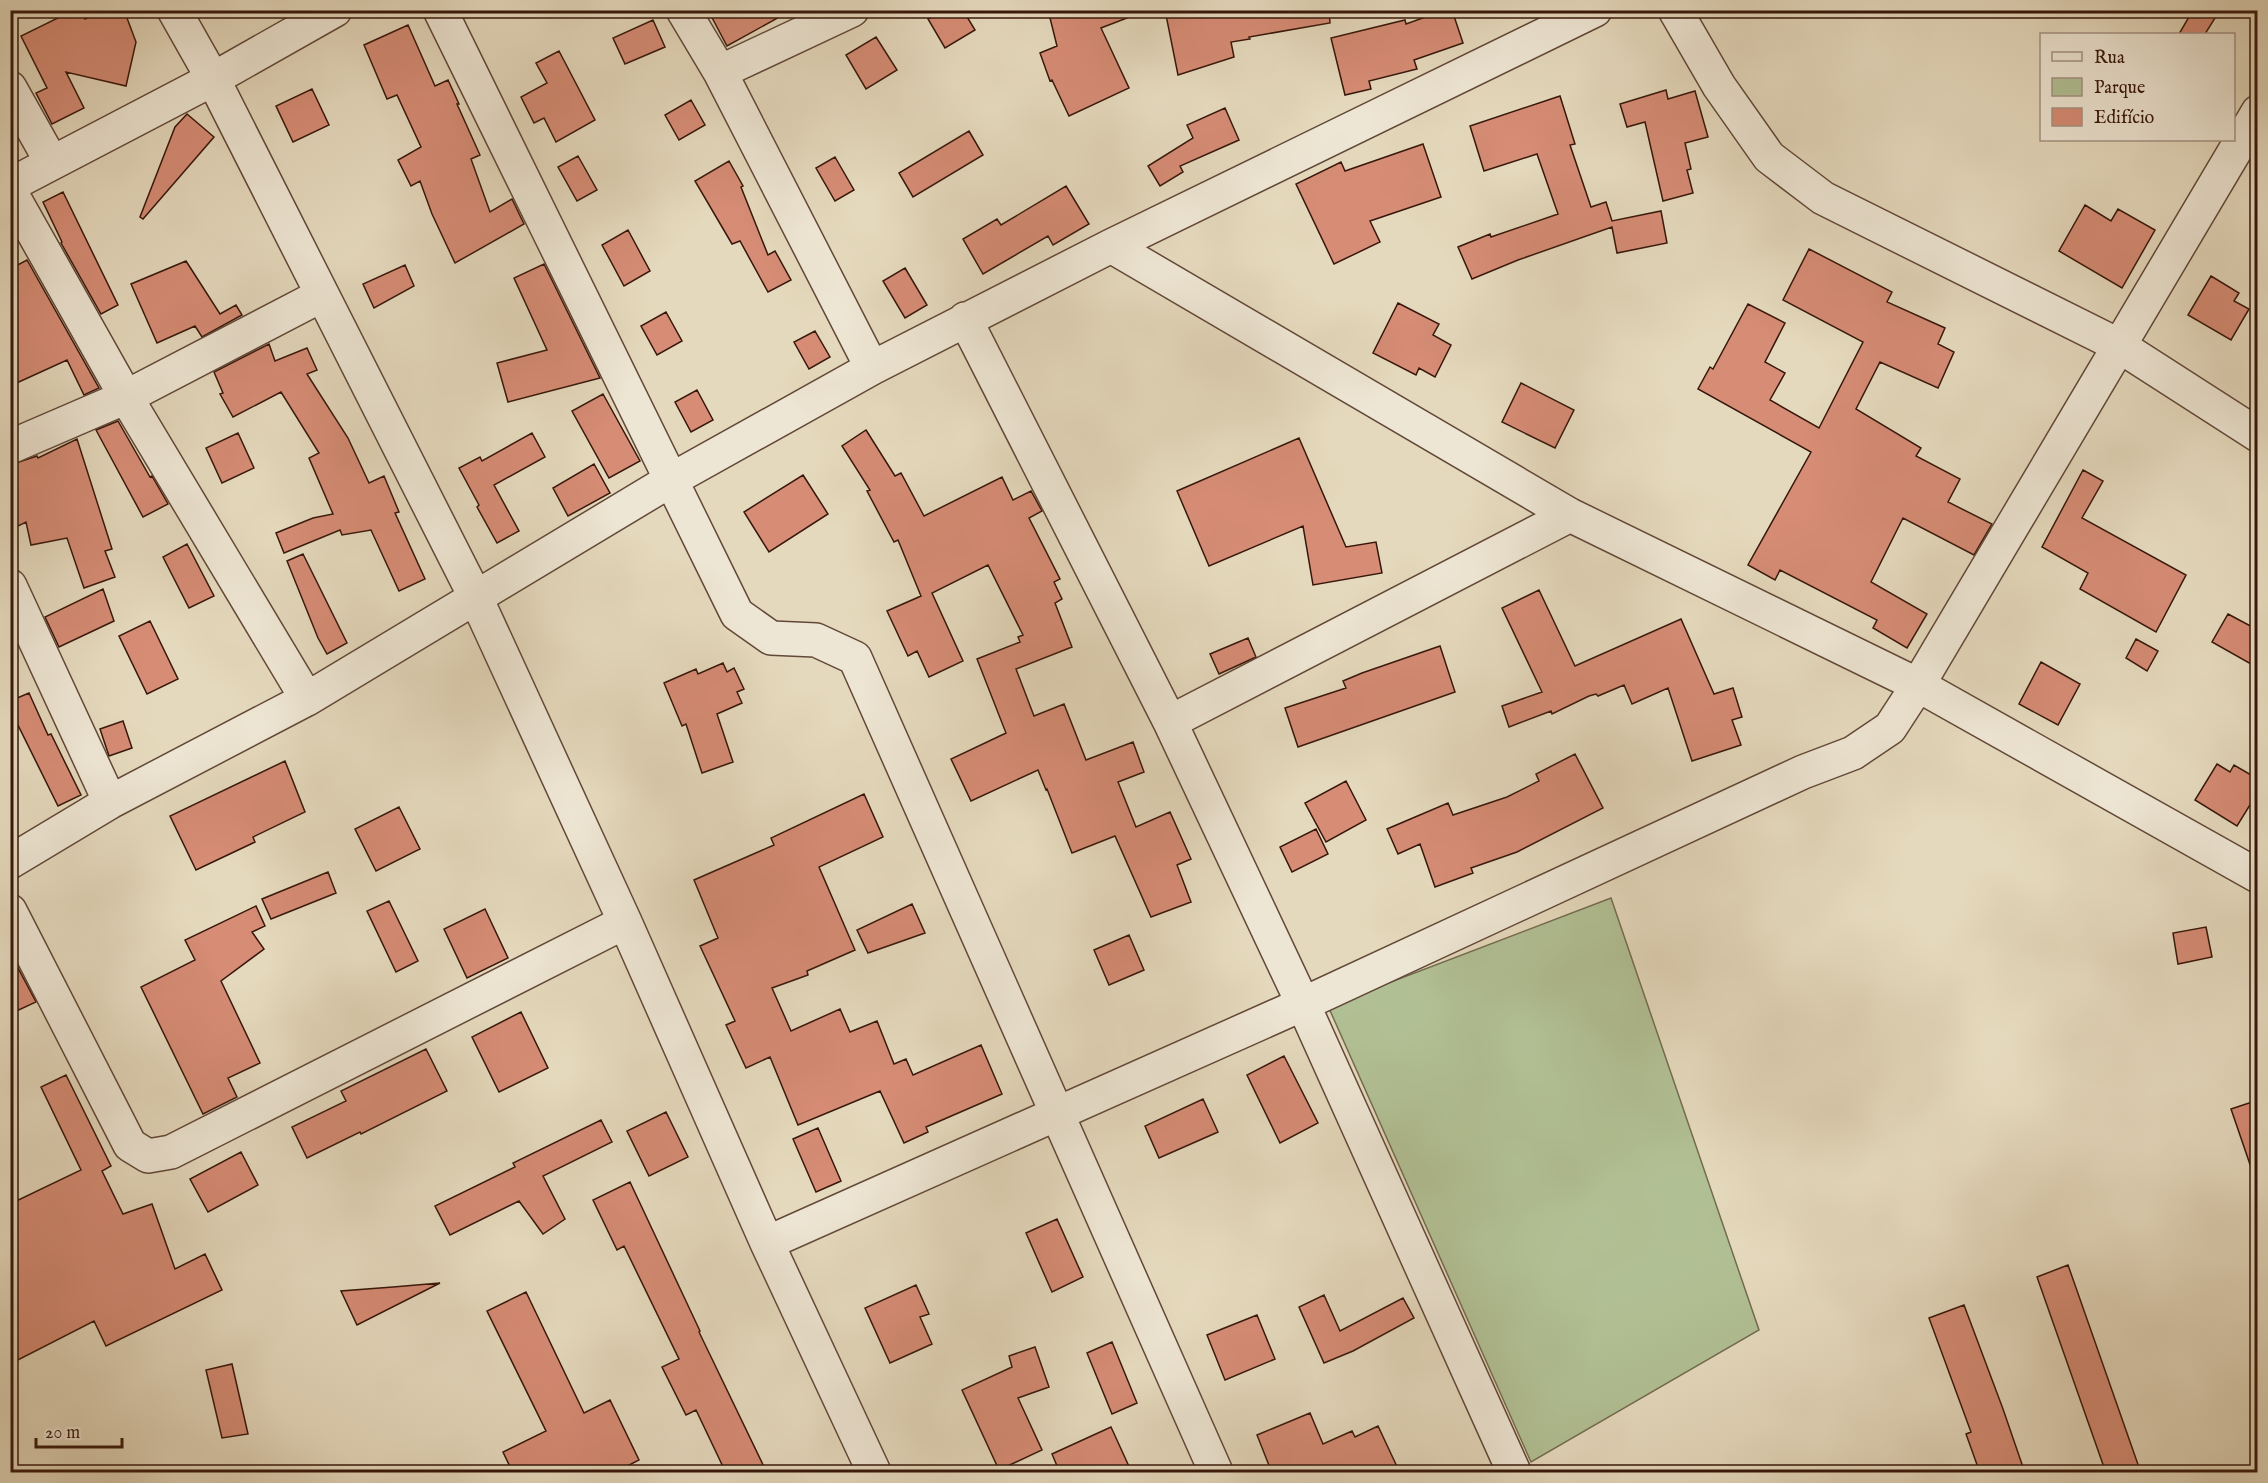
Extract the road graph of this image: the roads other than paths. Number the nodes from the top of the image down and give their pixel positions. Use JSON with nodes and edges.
{"nodes":[{"id":1,"x":174,"y":10,"type":"edge"},
{"id":2,"x":335,"y":10,"type":"edge"},
{"id":3,"x":440,"y":10,"type":"edge"},
{"id":4,"x":683,"y":10,"type":"edge"},
{"id":5,"x":852,"y":10,"type":"edge"},
{"id":6,"x":1595,"y":10,"type":"edge"},
{"id":7,"x":1675,"y":10,"type":"edge"},
{"id":8,"x":720,"y":72,"type":"junction"},
{"id":9,"x":213,"y":79,"type":"junction"},
{"id":10,"x":10,"y":88,"type":"edge"},
{"id":11,"x":2258,"y":112,"type":"edge"},
{"id":12,"x":52,"y":163,"type":"junction"},
{"id":13,"x":10,"y":185,"type":"edge"},
{"id":14,"x":10,"y":191,"type":"edge"},
{"id":15,"x":1111,"y":246,"type":"junction"},
{"id":16,"x":322,"y":295,"type":"junction"},
{"id":17,"x":965,"y":319,"type":"junction"},
{"id":18,"x":2118,"y":345,"type":"junction"},
{"id":19,"x":872,"y":368,"type":"junction"},
{"id":20,"x":126,"y":397,"type":"junction"},
{"id":21,"x":2258,"y":435,"type":"edge"},
{"id":22,"x":10,"y":447,"type":"edge"},
{"id":23,"x":671,"y":480,"type":"junction"},
{"id":24,"x":1570,"y":515,"type":"junction"},
{"id":25,"x":10,"y":586,"type":"edge"},
{"id":26,"x":476,"y":598,"type":"junction"},
{"id":27,"x":1918,"y":685,"type":"junction"},
{"id":28,"x":307,"y":699,"type":"junction"},
{"id":29,"x":1170,"y":722,"type":"junction"},
{"id":30,"x":110,"y":802,"type":"junction"},
{"id":31,"x":10,"y":862,"type":"edge"},
{"id":32,"x":2257,"y":876,"type":"edge"},
{"id":33,"x":10,"y":911,"type":"edge"},
{"id":34,"x":626,"y":922,"type":"junction"},
{"id":35,"x":1303,"y":1004,"type":"junction"},
{"id":36,"x":1057,"y":1113,"type":"junction"},
{"id":37,"x":767,"y":1243,"type":"junction"},
{"id":38,"x":874,"y":1473,"type":"edge"},
{"id":39,"x":1216,"y":1473,"type":"edge"},
{"id":40,"x":1514,"y":1473,"type":"edge"}],
"edges":[{"from":1,"to":9,"type":"street"},
{"from":2,"to":9,"type":"street"},
{"from":3,"to":23,"type":"street"},
{"from":4,"to":8,"type":"street"},
{"from":5,"to":8,"type":"street"},
{"from":6,"to":15,"type":"street"},
{"from":7,"to":18,"type":"street"},
{"from":8,"to":19,"type":"street"},
{"from":9,"to":12,"type":"street"},
{"from":9,"to":16,"type":"street"},
{"from":10,"to":12,"type":"street"},
{"from":11,"to":18,"type":"street"},
{"from":12,"to":13,"type":"street"},
{"from":14,"to":20,"type":"street"},
{"from":15,"to":17,"type":"street"},
{"from":15,"to":24,"type":"street"},
{"from":16,"to":20,"type":"street"},
{"from":16,"to":26,"type":"street"},
{"from":17,"to":19,"type":"street"},
{"from":17,"to":29,"type":"street"},
{"from":18,"to":21,"type":"street"},
{"from":18,"to":27,"type":"street"},
{"from":19,"to":23,"type":"street"},
{"from":20,"to":22,"type":"street"},
{"from":20,"to":28,"type":"street"},
{"from":23,"to":26,"type":"street"},
{"from":23,"to":36,"type":"street"},
{"from":24,"to":27,"type":"street"},
{"from":24,"to":29,"type":"street"},
{"from":25,"to":30,"type":"street"},
{"from":26,"to":28,"type":"street"},
{"from":26,"to":34,"type":"street"},
{"from":27,"to":32,"type":"street"},
{"from":27,"to":35,"type":"street"},
{"from":28,"to":30,"type":"street"},
{"from":29,"to":35,"type":"street"},
{"from":30,"to":31,"type":"street"},
{"from":33,"to":34,"type":"street"},
{"from":34,"to":37,"type":"street"},
{"from":35,"to":36,"type":"street"},
{"from":35,"to":40,"type":"street"},
{"from":36,"to":37,"type":"street"},
{"from":36,"to":39,"type":"street"},
{"from":37,"to":38,"type":"street"}]}
